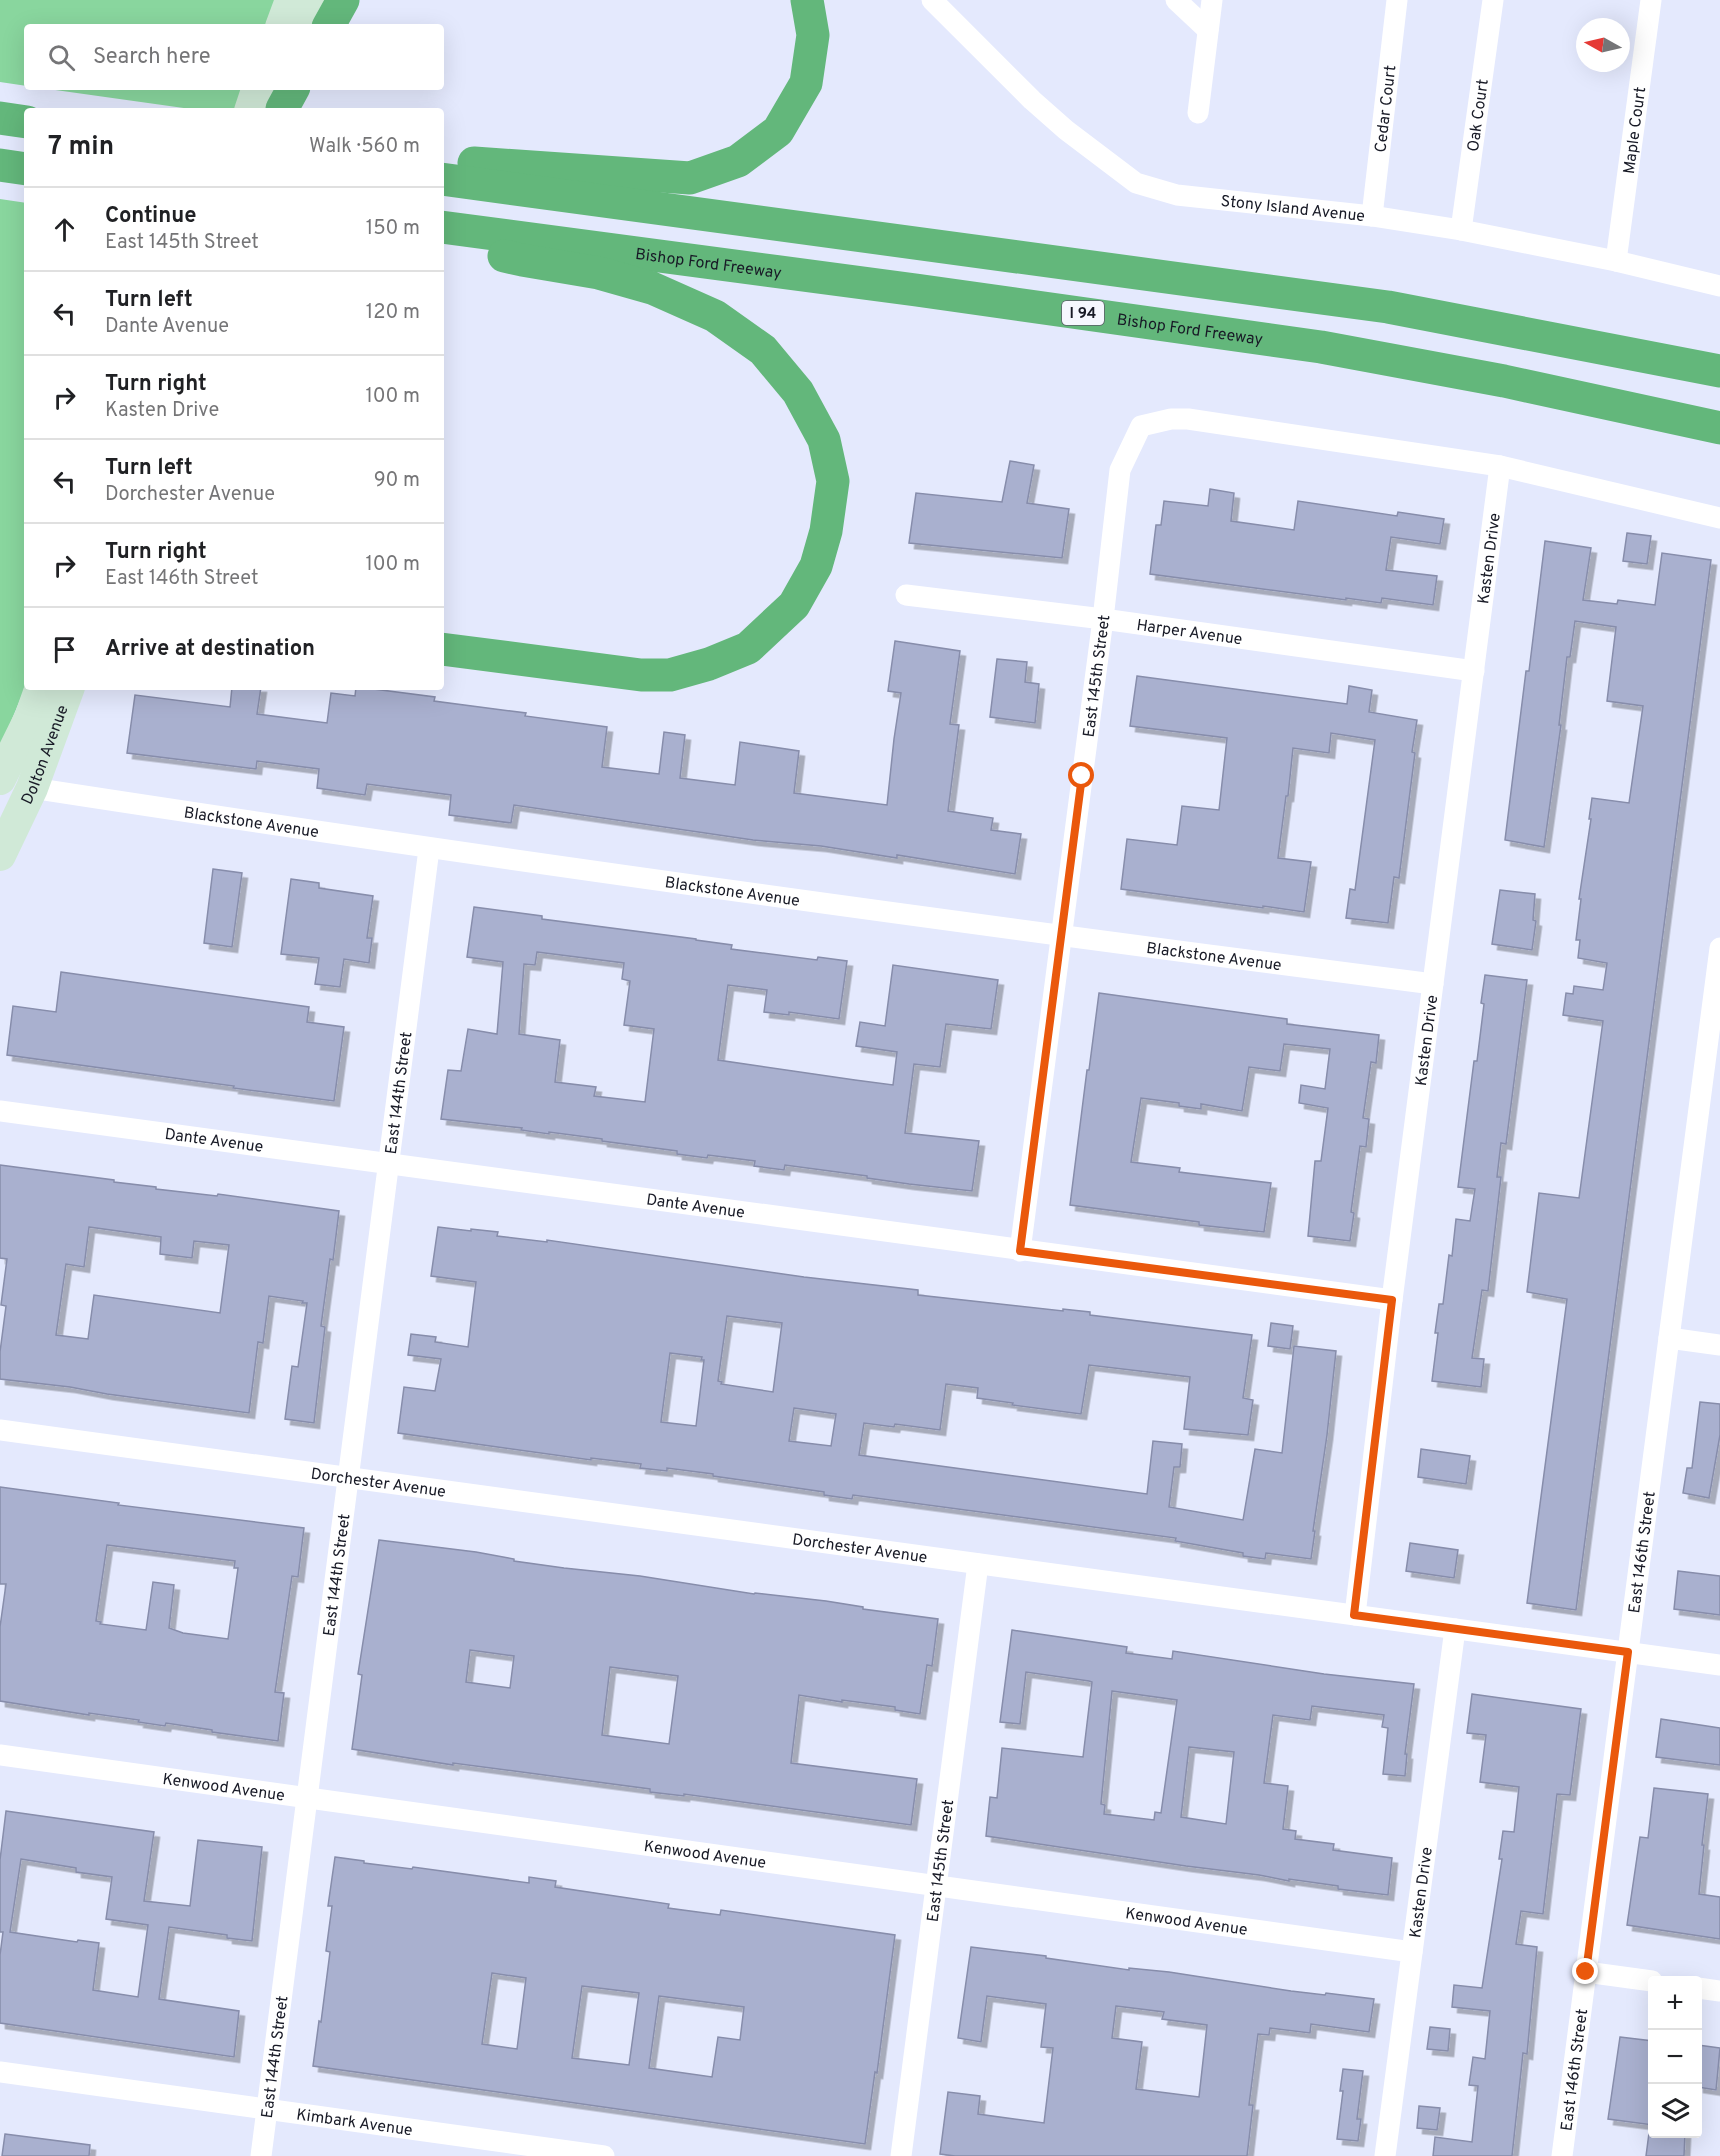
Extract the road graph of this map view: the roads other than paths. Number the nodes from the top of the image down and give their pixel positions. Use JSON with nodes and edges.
{"nodes":[{"id":1,"x":291,"y":0,"type":"edge"},
{"id":2,"x":323,"y":0,"type":"edge"},
{"id":3,"x":343,"y":0,"type":"edge"},
{"id":4,"x":807,"y":0,"type":"edge"},
{"id":5,"x":932,"y":0,"type":"edge"},
{"id":6,"x":1176,"y":0,"type":"edge"},
{"id":7,"x":1212,"y":0,"type":"edge"},
{"id":8,"x":1397,"y":0,"type":"edge"},
{"id":9,"x":1492,"y":0,"type":"edge"},
{"id":10,"x":1651,"y":0,"type":"edge"},
{"id":11,"x":282,"y":24,"type":"edge"},
{"id":12,"x":314,"y":24,"type":"edge"},
{"id":13,"x":330,"y":24,"type":"edge"},
{"id":14,"x":1208,"y":30,"type":"junction"},
{"id":15,"x":257,"y":90,"type":"edge"},
{"id":16,"x":251,"y":108,"type":"edge"},
{"id":17,"x":1198,"y":113,"type":"dead end"},
{"id":18,"x":0,"y":118,"type":"edge"},
{"id":19,"x":24,"y":122,"type":"edge"},
{"id":20,"x":444,"y":161,"type":"edge"},
{"id":21,"x":0,"y":165,"type":"edge"},
{"id":22,"x":24,"y":169,"type":"edge"},
{"id":23,"x":444,"y":179,"type":"edge"},
{"id":24,"x":1372,"y":216,"type":"junction"},
{"id":25,"x":444,"y":227,"type":"edge"},
{"id":26,"x":1461,"y":230,"type":"junction"},
{"id":27,"x":444,"y":240,"type":"edge"},
{"id":28,"x":1616,"y":261,"type":"junction"},
{"id":29,"x":1720,"y":286,"type":"edge"},
{"id":30,"x":1720,"y":371,"type":"edge"},
{"id":31,"x":1720,"y":428,"type":"edge"},
{"id":32,"x":1500,"y":466,"type":"junction"},
{"id":33,"x":1720,"y":518,"type":"edge"},
{"id":34,"x":906,"y":594,"type":"dead end"},
{"id":35,"x":1103,"y":619,"type":"junction"},
{"id":36,"x":444,"y":649,"type":"edge"},
{"id":37,"x":1474,"y":671,"type":"junction"},
{"id":38,"x":40,"y":690,"type":"edge"},
{"id":39,"x":68,"y":690,"type":"edge"},
{"id":40,"x":0,"y":780,"type":"edge"},
{"id":41,"x":32,"y":788,"type":"junction"},
{"id":42,"x":429,"y":849,"type":"junction"},
{"id":43,"x":0,"y":855,"type":"edge"},
{"id":44,"x":1061,"y":936,"type":"junction"},
{"id":45,"x":1720,"y":948,"type":"edge"},
{"id":46,"x":1432,"y":984,"type":"junction"},
{"id":47,"x":1715,"y":1025,"type":"edge"},
{"id":48,"x":0,"y":1111,"type":"edge"},
{"id":49,"x":389,"y":1162,"type":"junction"},
{"id":50,"x":1020,"y":1251,"type":"junction"},
{"id":51,"x":1392,"y":1300,"type":"junction"},
{"id":52,"x":1669,"y":1338,"type":"junction"},
{"id":53,"x":1720,"y":1346,"type":"edge"},
{"id":54,"x":0,"y":1430,"type":"edge"},
{"id":55,"x":348,"y":1478,"type":"junction"},
{"id":56,"x":978,"y":1564,"type":"junction"},
{"id":57,"x":1354,"y":1615,"type":"junction"},
{"id":58,"x":1455,"y":1629,"type":"junction"},
{"id":59,"x":1628,"y":1652,"type":"junction"},
{"id":60,"x":1720,"y":1665,"type":"edge"},
{"id":61,"x":0,"y":1755,"type":"edge"},
{"id":62,"x":307,"y":1798,"type":"junction"},
{"id":63,"x":936,"y":1886,"type":"junction"},
{"id":64,"x":1412,"y":1952,"type":"junction"},
{"id":65,"x":1586,"y":1972,"type":"junction"},
{"id":66,"x":1648,"y":1980,"type":"edge"},
{"id":67,"x":1702,"y":1989,"type":"edge"},
{"id":68,"x":1720,"y":1991,"type":"edge"},
{"id":69,"x":0,"y":2072,"type":"edge"},
{"id":70,"x":267,"y":2108,"type":"junction"},
{"id":71,"x":261,"y":2156,"type":"edge"},
{"id":72,"x":604,"y":2156,"type":"edge"},
{"id":73,"x":901,"y":2156,"type":"edge"},
{"id":74,"x":1385,"y":2156,"type":"edge"},
{"id":75,"x":1562,"y":2156,"type":"edge"}],
"edges":[{"from":1,"to":11,"type":"street"},
{"from":2,"to":12,"type":"street"},
{"from":3,"to":13,"type":"highway"},
{"from":4,"to":20,"type":"highway"},
{"from":5,"to":24,"type":"street","name":"Stony Island Avenue"},
{"from":6,"to":14,"type":"street"},
{"from":7,"to":14,"type":"street"},
{"from":8,"to":24,"type":"street","name":"Cedar Court"},
{"from":9,"to":26,"type":"street","name":"Oak Court"},
{"from":10,"to":28,"type":"street","name":"Maple Court"},
{"from":14,"to":17,"type":"street"},
{"from":15,"to":16,"type":"street"},
{"from":18,"to":19,"type":"highway"},
{"from":21,"to":22,"type":"highway"},
{"from":23,"to":30,"type":"highway"},
{"from":24,"to":26,"type":"street","name":"Stony Island Avenue"},
{"from":25,"to":31,"type":"highway","name":"Bishop Ford Freeway","number":"I 94"},
{"from":26,"to":28,"type":"street","name":"Stony Island Avenue"},
{"from":27,"to":36,"type":"highway"},
{"from":28,"to":29,"type":"street","name":"Stony Island Avenue"},
{"from":32,"to":33,"type":"street"},
{"from":32,"to":35,"type":"street","name":"East 145th Street"},
{"from":32,"to":37,"type":"street","name":"Kasten Drive"},
{"from":34,"to":35,"type":"street","name":"Harper Avenue"},
{"from":35,"to":37,"type":"street","name":"Harper Avenue"},
{"from":35,"to":44,"type":"street","name":"East 145th Street"},
{"from":37,"to":46,"type":"street","name":"Kasten Drive"},
{"from":38,"to":40,"type":"street","name":"Dolton Avenue"},
{"from":39,"to":41,"type":"street","name":"Dolton Avenue"},
{"from":41,"to":42,"type":"street","name":"Blackstone Avenue"},
{"from":41,"to":43,"type":"street","name":"Dolton Avenue"},
{"from":42,"to":44,"type":"street","name":"Blackstone Avenue"},
{"from":42,"to":49,"type":"street","name":"East 144th Street"},
{"from":44,"to":46,"type":"street","name":"Blackstone Avenue"},
{"from":44,"to":50,"type":"street","name":"East 145th Street"},
{"from":45,"to":47,"type":"street","name":"East 146th Street"},
{"from":46,"to":51,"type":"street","name":"Kasten Drive"},
{"from":47,"to":52,"type":"street","name":"East 146th Street"},
{"from":48,"to":49,"type":"street","name":"Dante Avenue"},
{"from":49,"to":50,"type":"street","name":"Dante Avenue"},
{"from":49,"to":55,"type":"street","name":"East 144th Street"},
{"from":50,"to":51,"type":"street","name":"Dante Avenue"},
{"from":51,"to":57,"type":"street","name":"Kasten Drive"},
{"from":52,"to":53,"type":"street"},
{"from":52,"to":59,"type":"street","name":"East 146th Street"},
{"from":54,"to":55,"type":"street","name":"Dorchester Avenue"},
{"from":55,"to":56,"type":"street","name":"Dorchester Avenue"},
{"from":55,"to":62,"type":"street","name":"East 144th Street"},
{"from":56,"to":57,"type":"street","name":"Dorchester Avenue"},
{"from":56,"to":63,"type":"street","name":"East 145th Street"},
{"from":57,"to":58,"type":"street","name":"Dorchester Avenue"},
{"from":58,"to":59,"type":"street","name":"Dorchester Avenue"},
{"from":58,"to":64,"type":"street","name":"Kasten Drive"},
{"from":59,"to":60,"type":"street","name":"Dorchester Avenue"},
{"from":59,"to":65,"type":"street","name":"East 146th Street"},
{"from":61,"to":62,"type":"street","name":"Kenwood Avenue"},
{"from":62,"to":63,"type":"street","name":"Kenwood Avenue"},
{"from":62,"to":70,"type":"street","name":"East 144th Street"},
{"from":63,"to":64,"type":"street","name":"Kenwood Avenue"},
{"from":63,"to":73,"type":"street","name":"East 145th Street"},
{"from":64,"to":74,"type":"street","name":"Kasten Drive"},
{"from":65,"to":66,"type":"street"},
{"from":65,"to":75,"type":"street","name":"East 146th Street"},
{"from":67,"to":68,"type":"street"},
{"from":69,"to":70,"type":"street","name":"Kimbark Avenue"},
{"from":70,"to":71,"type":"street","name":"East 144th Street"},
{"from":70,"to":72,"type":"street","name":"Kimbark Avenue"}]}
